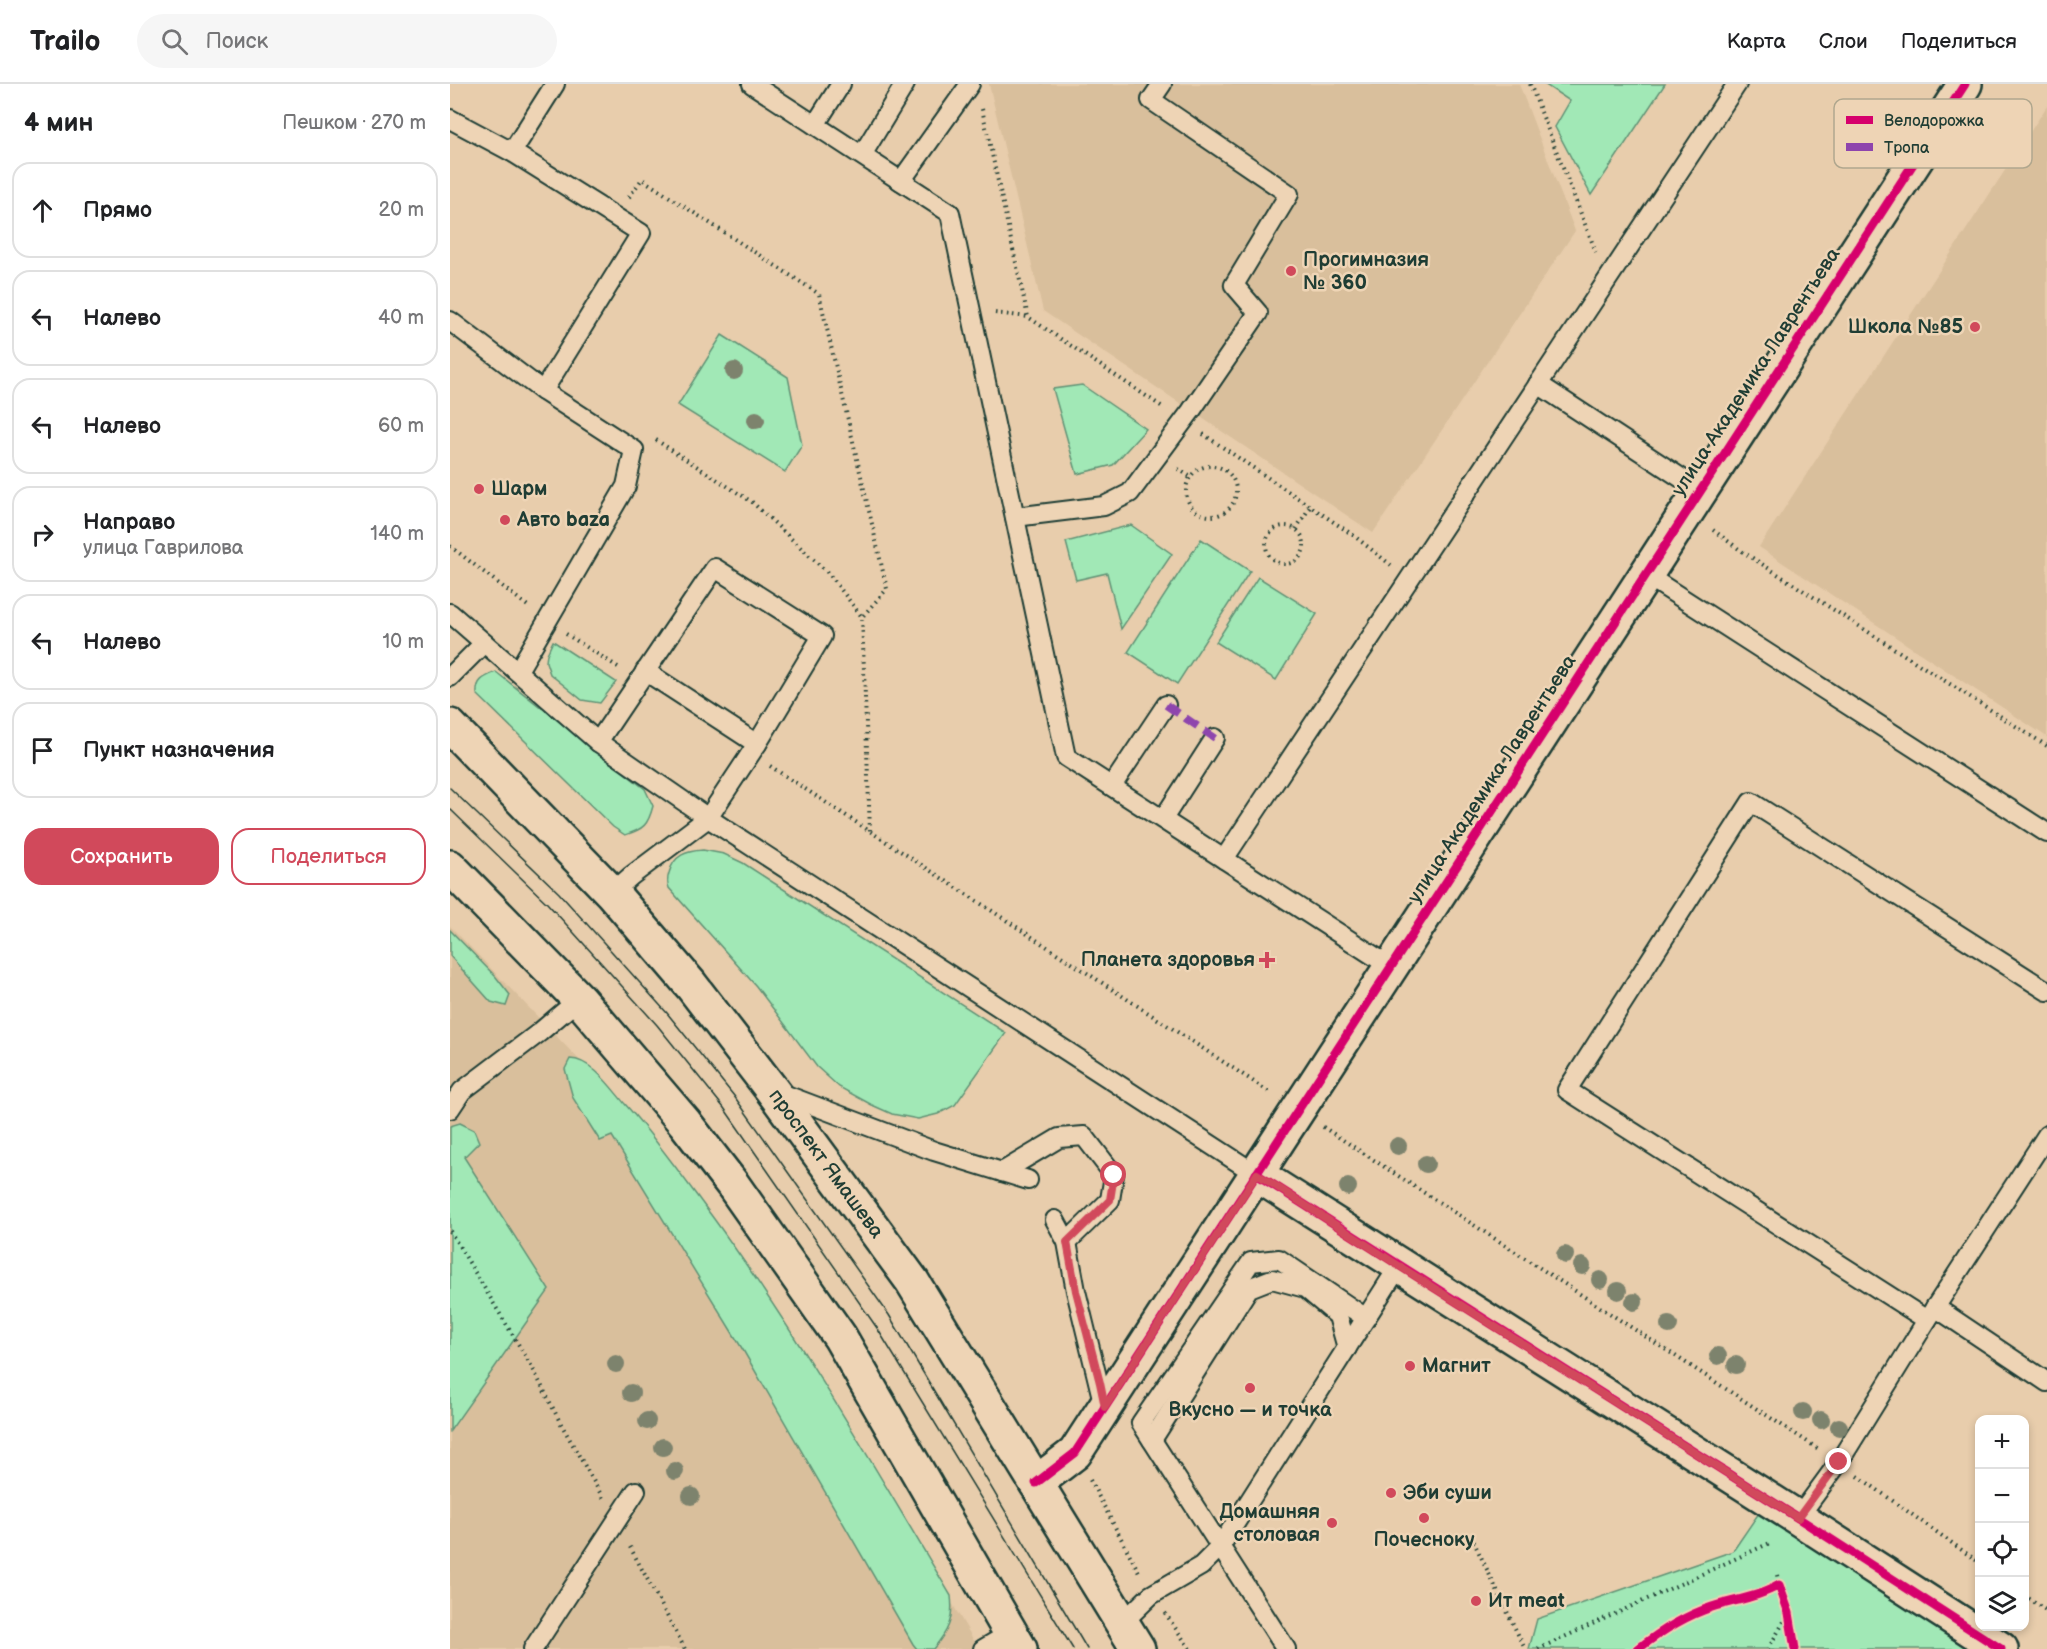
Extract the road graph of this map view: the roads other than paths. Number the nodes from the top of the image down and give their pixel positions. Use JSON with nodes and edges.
{"nodes":[{"id":1,"x":555,"y":84,"type":"edge"},
{"id":2,"x":752,"y":84,"type":"edge"},
{"id":3,"x":841,"y":84,"type":"edge"},
{"id":4,"x":905,"y":84,"type":"edge"},
{"id":5,"x":970,"y":84,"type":"edge"},
{"id":6,"x":1162,"y":84,"type":"edge"},
{"id":7,"x":1737,"y":84,"type":"edge"},
{"id":8,"x":1965,"y":84,"type":"edge"},
{"id":9,"x":1955,"y":99,"type":"edge"},
{"id":10,"x":450,"y":119,"type":"edge"},
{"id":11,"x":815,"y":125,"type":"junction"},
{"id":12,"x":512,"y":152,"type":"junction"},
{"id":13,"x":862,"y":155,"type":"junction"},
{"id":14,"x":1911,"y":168,"type":"edge"},
{"id":15,"x":901,"y":181,"type":"junction"},
{"id":16,"x":450,"y":321,"type":"edge"},
{"id":17,"x":1538,"y":384,"type":"junction"},
{"id":18,"x":543,"y":391,"type":"junction"},
{"id":19,"x":1701,"y":491,"type":"junction"},
{"id":20,"x":1015,"y":517,"type":"junction"},
{"id":21,"x":1646,"y":575,"type":"junction"},
{"id":22,"x":450,"y":613,"type":"edge"},
{"id":23,"x":484,"y":643,"type":"junction"},
{"id":24,"x":518,"y":671,"type":"junction"},
{"id":25,"x":642,"y":676,"type":"junction"},
{"id":26,"x":450,"y":677,"type":"edge"},
{"id":27,"x":1166,"y":705,"type":"dead end"},
{"id":28,"x":450,"y":726,"type":"edge"},
{"id":29,"x":1215,"y":738,"type":"dead end"},
{"id":30,"x":598,"y":742,"type":"junction"},
{"id":31,"x":754,"y":749,"type":"junction"},
{"id":32,"x":1112,"y":786,"type":"junction"},
{"id":33,"x":708,"y":818,"type":"junction"},
{"id":34,"x":1163,"y":819,"type":"junction"},
{"id":35,"x":2047,"y":834,"type":"edge"},
{"id":36,"x":1224,"y":859,"type":"junction"},
{"id":37,"x":450,"y":867,"type":"edge"},
{"id":38,"x":612,"y":893,"type":"junction"},
{"id":39,"x":1391,"y":967,"type":"junction"},
{"id":40,"x":2047,"y":991,"type":"edge"},
{"id":41,"x":579,"y":999,"type":"junction"},
{"id":42,"x":772,"y":1090,"type":"junction"},
{"id":43,"x":450,"y":1109,"type":"edge"},
{"id":44,"x":2047,"y":1135,"type":"edge"},
{"id":45,"x":1002,"y":1172,"type":"junction"},
{"id":46,"x":1257,"y":1174,"type":"junction"},
{"id":47,"x":1028,"y":1180,"type":"dead end"},
{"id":48,"x":1055,"y":1220,"type":"dead end"},
{"id":49,"x":1067,"y":1242,"type":"junction"},
{"id":50,"x":1399,"y":1266,"type":"junction"},
{"id":51,"x":1931,"y":1313,"type":"junction"},
{"id":52,"x":1366,"y":1318,"type":"junction"},
{"id":53,"x":1347,"y":1348,"type":"junction"},
{"id":54,"x":2047,"y":1382,"type":"edge"},
{"id":55,"x":1105,"y":1407,"type":"junction"},
{"id":56,"x":1152,"y":1440,"type":"junction"},
{"id":57,"x":1036,"y":1483,"type":"junction"},
{"id":58,"x":636,"y":1491,"type":"dead end"},
{"id":59,"x":1798,"y":1518,"type":"junction"},
{"id":60,"x":1220,"y":1547,"type":"junction"},
{"id":61,"x":1130,"y":1637,"type":"edge"},
{"id":62,"x":1016,"y":1641,"type":"edge"},
{"id":63,"x":533,"y":1649,"type":"edge"},
{"id":64,"x":983,"y":1649,"type":"edge"},
{"id":65,"x":1286,"y":1649,"type":"edge"},
{"id":66,"x":2001,"y":1649,"type":"edge"}],
"edges":[{"from":1,"to":12,"type":"lane"},
{"from":2,"to":11,"type":"lane"},
{"from":3,"to":11,"type":"lane"},
{"from":4,"to":13,"type":"lane"},
{"from":5,"to":15,"type":"lane"},
{"from":6,"to":20,"type":"lane"},
{"from":7,"to":17,"type":"lane"},
{"from":8,"to":9,"type":"street","name":"улица Академика Лаврентьева"},
{"from":10,"to":12,"type":"lane"},
{"from":11,"to":13,"type":"lane"},
{"from":12,"to":18,"type":"lane"},
{"from":13,"to":15,"type":"lane"},
{"from":14,"to":19,"type":"street","name":"улица Академика Лаврентьева"},
{"from":15,"to":20,"type":"lane"},
{"from":16,"to":18,"type":"lane"},
{"from":17,"to":19,"type":"lane"},
{"from":17,"to":36,"type":"lane"},
{"from":18,"to":24,"type":"lane"},
{"from":19,"to":21,"type":"street","name":"улица Академика Лаврентьева"},
{"from":20,"to":32,"type":"lane"},
{"from":21,"to":35,"type":"lane"},
{"from":21,"to":39,"type":"street","name":"улица Академика Лаврентьева"},
{"from":22,"to":23,"type":"lane"},
{"from":23,"to":24,"type":"lane"},
{"from":23,"to":26,"type":"lane"},
{"from":24,"to":30,"type":"lane"},
{"from":25,"to":30,"type":"lane"},
{"from":25,"to":31,"type":"lane"},
{"from":25,"to":31,"type":"lane"},
{"from":27,"to":32,"type":"lane"},
{"from":28,"to":38,"type":"street","name":"проспект Ямашева"},
{"from":29,"to":34,"type":"lane"},
{"from":30,"to":33,"type":"lane"},
{"from":31,"to":33,"type":"lane"},
{"from":32,"to":34,"type":"lane"},
{"from":33,"to":38,"type":"lane"},
{"from":33,"to":46,"type":"lane"},
{"from":34,"to":36,"type":"lane"},
{"from":36,"to":39,"type":"lane"},
{"from":37,"to":41,"type":"street"},
{"from":38,"to":42,"type":"street","name":"проспект Ямашева"},
{"from":39,"to":46,"type":"street","name":"улица Академика Лаврентьева"},
{"from":40,"to":51,"type":"lane"},
{"from":41,"to":43,"type":"lane"},
{"from":41,"to":62,"type":"street"},
{"from":42,"to":45,"type":"lane"},
{"from":42,"to":57,"type":"street","name":"проспект Ямашева"},
{"from":44,"to":51,"type":"lane"},
{"from":45,"to":47,"type":"lane"},
{"from":45,"to":49,"type":"lane"},
{"from":46,"to":50,"type":"street"},
{"from":46,"to":55,"type":"street","name":"улица Академика Лаврентьева"},
{"from":48,"to":49,"type":"lane"},
{"from":49,"to":55,"type":"lane"},
{"from":50,"to":52,"type":"lane"},
{"from":50,"to":59,"type":"street"},
{"from":51,"to":54,"type":"lane"},
{"from":51,"to":59,"type":"lane"},
{"from":52,"to":53,"type":"lane"},
{"from":52,"to":56,"type":"lane"},
{"from":53,"to":56,"type":"lane"},
{"from":53,"to":60,"type":"lane"},
{"from":55,"to":57,"type":"street","name":"улица Академика Лаврентьева"},
{"from":56,"to":60,"type":"lane"},
{"from":57,"to":61,"type":"street","name":"проспект Ямашева"},
{"from":58,"to":63,"type":"lane"},
{"from":59,"to":66,"type":"street"},
{"from":60,"to":61,"type":"lane"},
{"from":60,"to":65,"type":"lane"},
{"from":62,"to":64,"type":"lane"}]}
